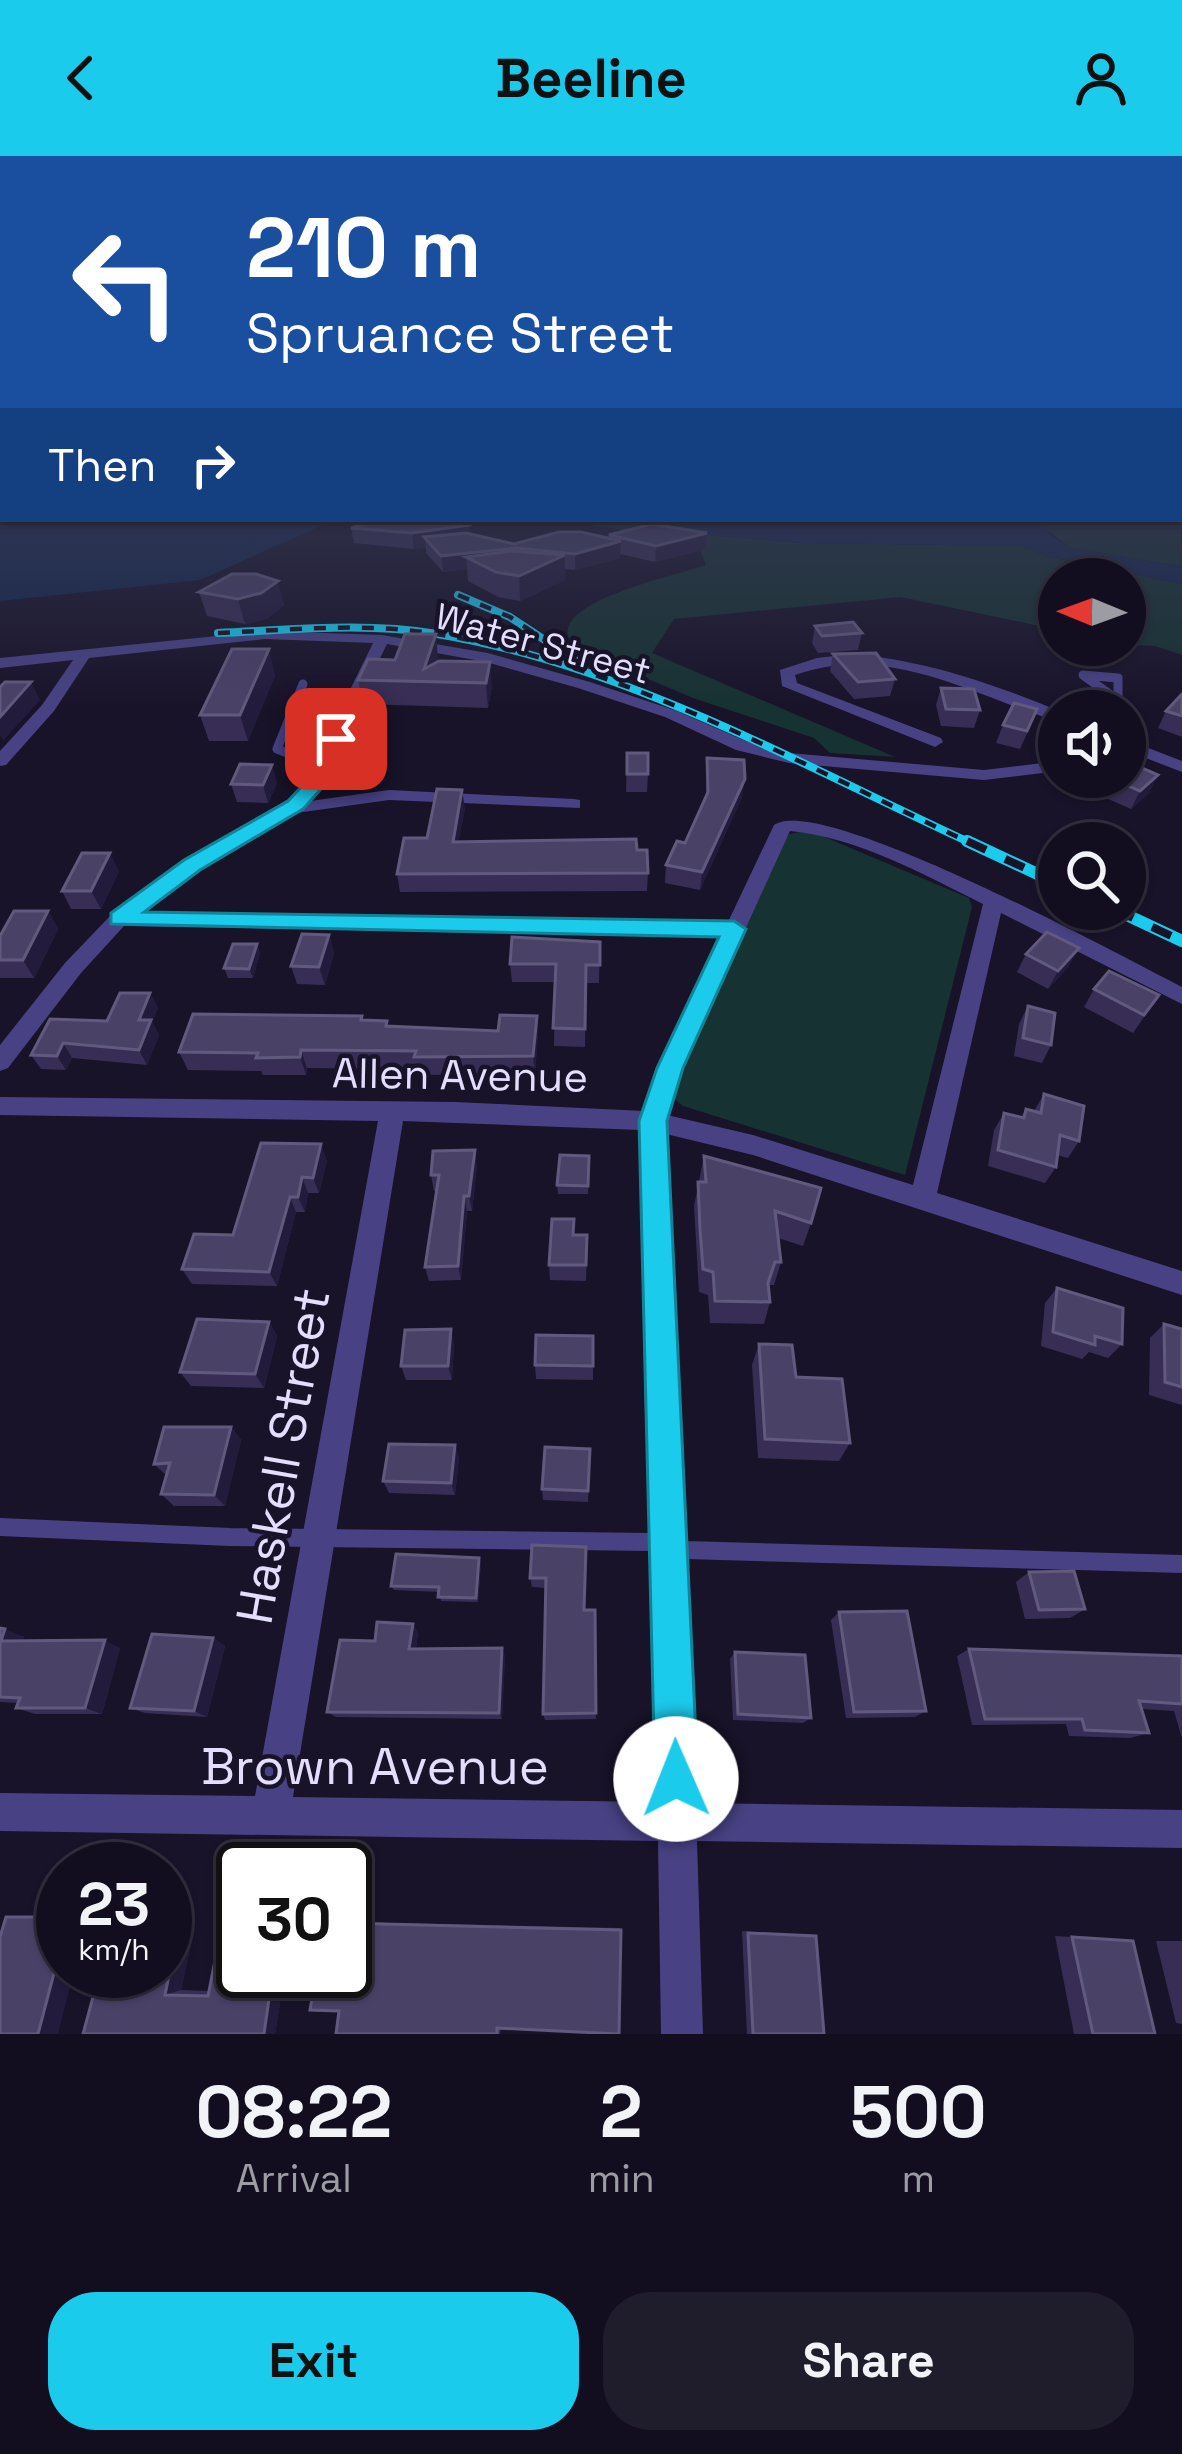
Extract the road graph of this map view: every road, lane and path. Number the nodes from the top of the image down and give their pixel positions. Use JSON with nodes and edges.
{"nodes":[{"id":1,"x":382,"y":639,"type":"junction"},
{"id":2,"x":85,"y":652,"type":"junction"},
{"id":3,"x":0,"y":663,"type":"edge"},
{"id":4,"x":303,"y":684,"type":"dead end"},
{"id":5,"x":1118,"y":706,"type":"edge"},
{"id":6,"x":1038,"y":709,"type":"edge"},
{"id":7,"x":935,"y":742,"type":"dead end"},
{"id":8,"x":1146,"y":754,"type":"edge"},
{"id":9,"x":0,"y":760,"type":"edge"},
{"id":10,"x":1182,"y":766,"type":"edge"},
{"id":11,"x":322,"y":767,"type":"junction"},
{"id":12,"x":1038,"y":769,"type":"edge"},
{"id":13,"x":574,"y":804,"type":"dead end"},
{"id":14,"x":287,"y":810,"type":"junction"},
{"id":15,"x":993,"y":903,"type":"junction"},
{"id":16,"x":119,"y":919,"type":"junction"},
{"id":17,"x":734,"y":929,"type":"junction"},
{"id":18,"x":1182,"y":996,"type":"edge"},
{"id":19,"x":0,"y":1062,"type":"edge"},
{"id":20,"x":0,"y":1106,"type":"edge"},
{"id":21,"x":392,"y":1112,"type":"junction"},
{"id":22,"x":653,"y":1121,"type":"junction"},
{"id":23,"x":922,"y":1201,"type":"junction"},
{"id":24,"x":1182,"y":1282,"type":"edge"},
{"id":25,"x":0,"y":1527,"type":"edge"},
{"id":26,"x":317,"y":1539,"type":"junction"},
{"id":27,"x":668,"y":1546,"type":"junction"},
{"id":28,"x":1182,"y":1564,"type":"edge"},
{"id":29,"x":0,"y":1812,"type":"edge"},
{"id":30,"x":270,"y":1818,"type":"junction"},
{"id":31,"x":677,"y":1818,"type":"junction"},
{"id":32,"x":1182,"y":1829,"type":"edge"},
{"id":33,"x":682,"y":2034,"type":"edge"}],
"edges":[{"from":1,"to":2,"type":"street","name":"Water Street"},
{"from":1,"to":11,"type":"street"},
{"from":1,"to":12,"type":"street","name":"Water Street"},
{"from":2,"to":3,"type":"street","name":"Water Street"},
{"from":2,"to":9,"type":"street"},
{"from":4,"to":11,"type":"lane"},
{"from":5,"to":5,"type":"lane"},
{"from":6,"to":7,"type":"street"},
{"from":8,"to":10,"type":"street"},
{"from":11,"to":14,"type":"street"},
{"from":13,"to":14,"type":"street"},
{"from":14,"to":16,"type":"street"},
{"from":15,"to":17,"type":"street"},
{"from":15,"to":18,"type":"street"},
{"from":15,"to":23,"type":"street"},
{"from":16,"to":17,"type":"street"},
{"from":16,"to":19,"type":"street"},
{"from":17,"to":22,"type":"street"},
{"from":20,"to":21,"type":"street","name":"Allen Avenue"},
{"from":21,"to":22,"type":"street","name":"Allen Avenue"},
{"from":21,"to":26,"type":"street","name":"Haskell Street"},
{"from":22,"to":23,"type":"street","name":"Allen Avenue"},
{"from":22,"to":27,"type":"street"},
{"from":23,"to":24,"type":"street","name":"Allen Avenue"},
{"from":25,"to":26,"type":"lane"},
{"from":26,"to":27,"type":"lane"},
{"from":26,"to":30,"type":"street","name":"Haskell Street"},
{"from":27,"to":28,"type":"lane"},
{"from":27,"to":31,"type":"street"},
{"from":29,"to":30,"type":"street","name":"Brown Avenue"},
{"from":30,"to":31,"type":"street","name":"Brown Avenue"},
{"from":31,"to":32,"type":"street","name":"Brown Avenue"},
{"from":31,"to":33,"type":"street"}]}
